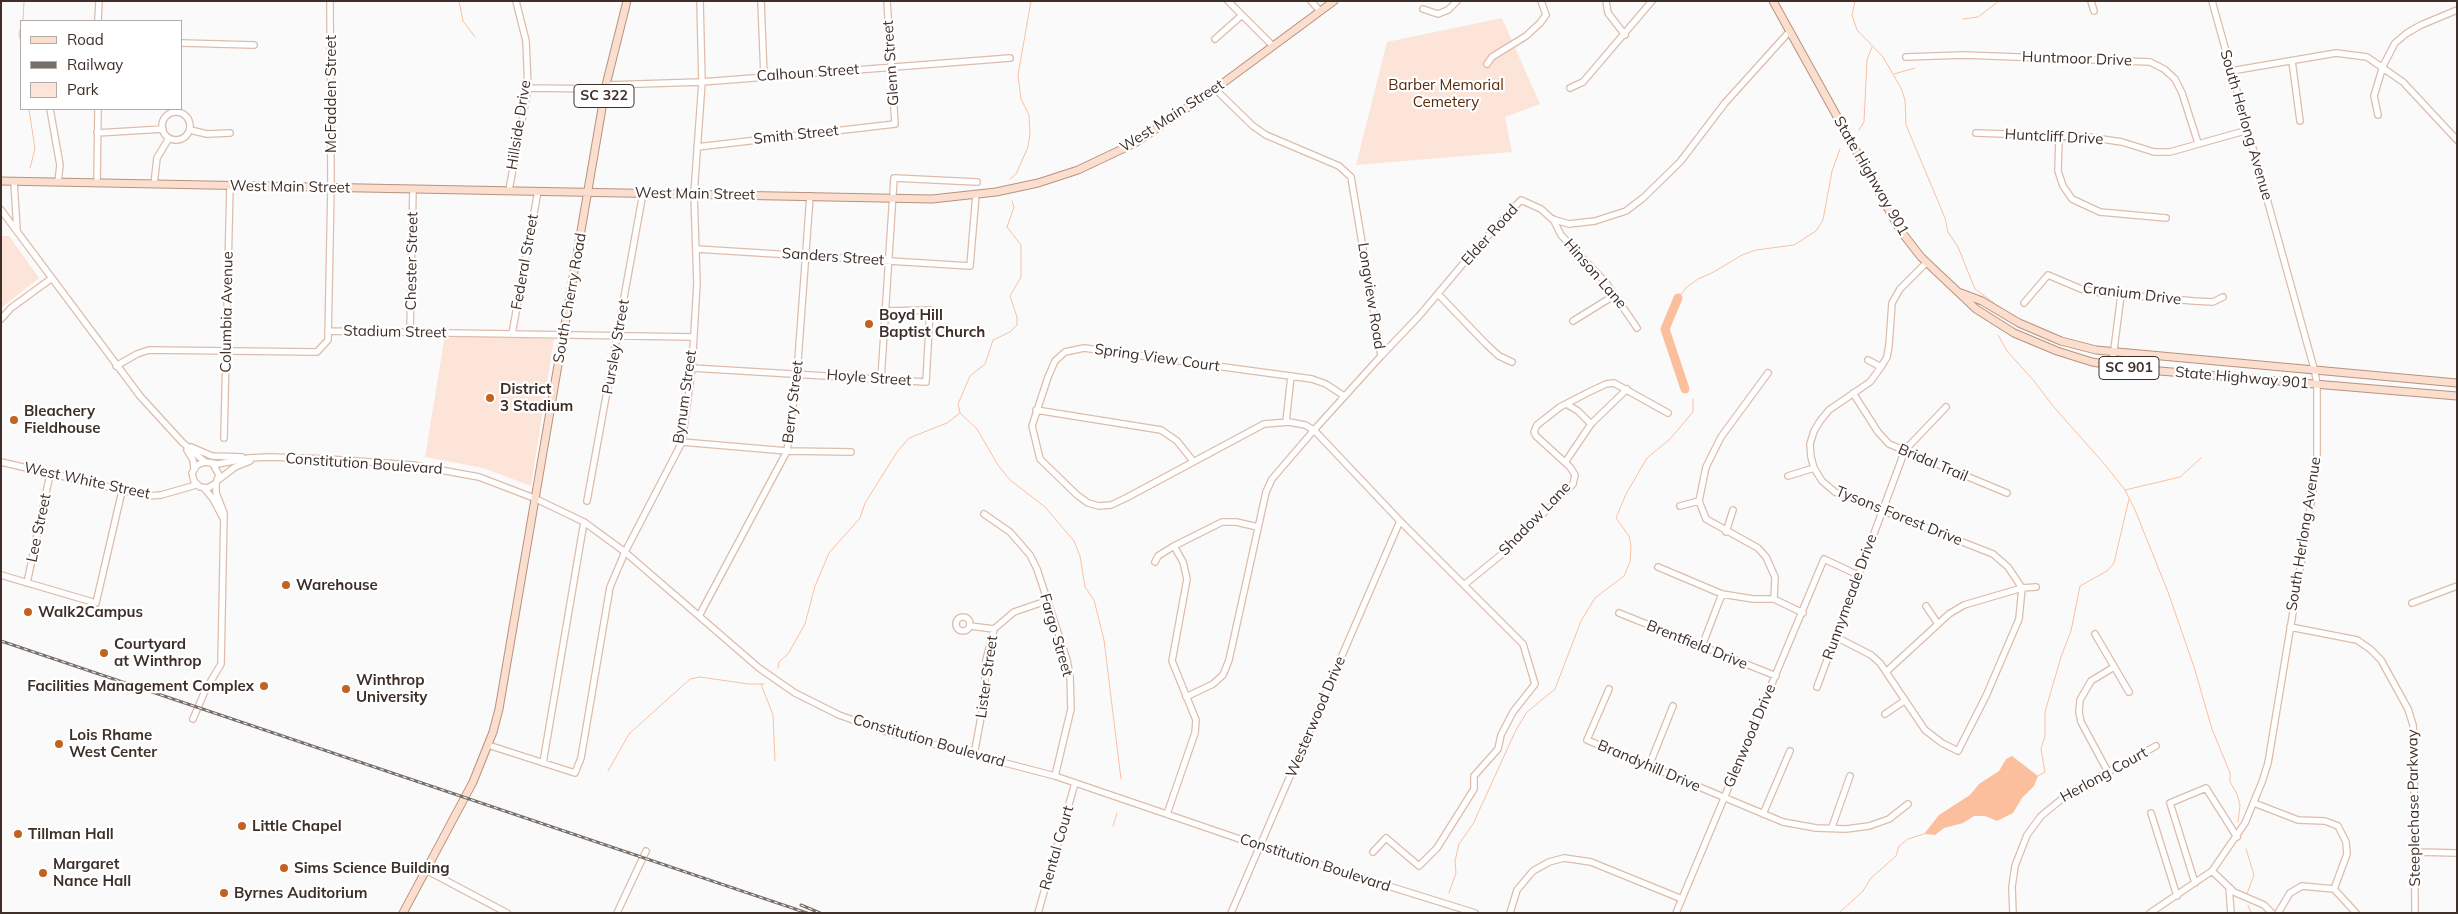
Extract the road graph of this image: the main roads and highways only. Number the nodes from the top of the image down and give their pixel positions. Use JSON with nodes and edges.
{"nodes":[{"id":1,"x":627,"y":1,"type":"edge"},
{"id":2,"x":1334,"y":1,"type":"edge"},
{"id":3,"x":1772,"y":1,"type":"edge"},
{"id":4,"x":1,"y":181,"type":"edge"},
{"id":5,"x":589,"y":192,"type":"junction"},
{"id":6,"x":1959,"y":292,"type":"junction"},
{"id":7,"x":2457,"y":383,"type":"edge"},
{"id":8,"x":2457,"y":396,"type":"edge"},
{"id":9,"x":403,"y":913,"type":"edge"}],
"edges":[{"from":1,"to":5,"type":"main road","name":"South Cherry Road","number":"SC 322"},
{"from":2,"to":5,"type":"main road","name":"West Main Street"},
{"from":3,"to":6,"type":"main road","name":"State Highway 901","number":"SC 901"},
{"from":4,"to":5,"type":"main road","name":"West Main Street"},
{"from":5,"to":9,"type":"main road","name":"South Cherry Road"},
{"from":6,"to":7,"type":"main road","number":"SC 901"},
{"from":6,"to":8,"type":"main road","name":"State Highway 901","number":"SC 901"}]}
